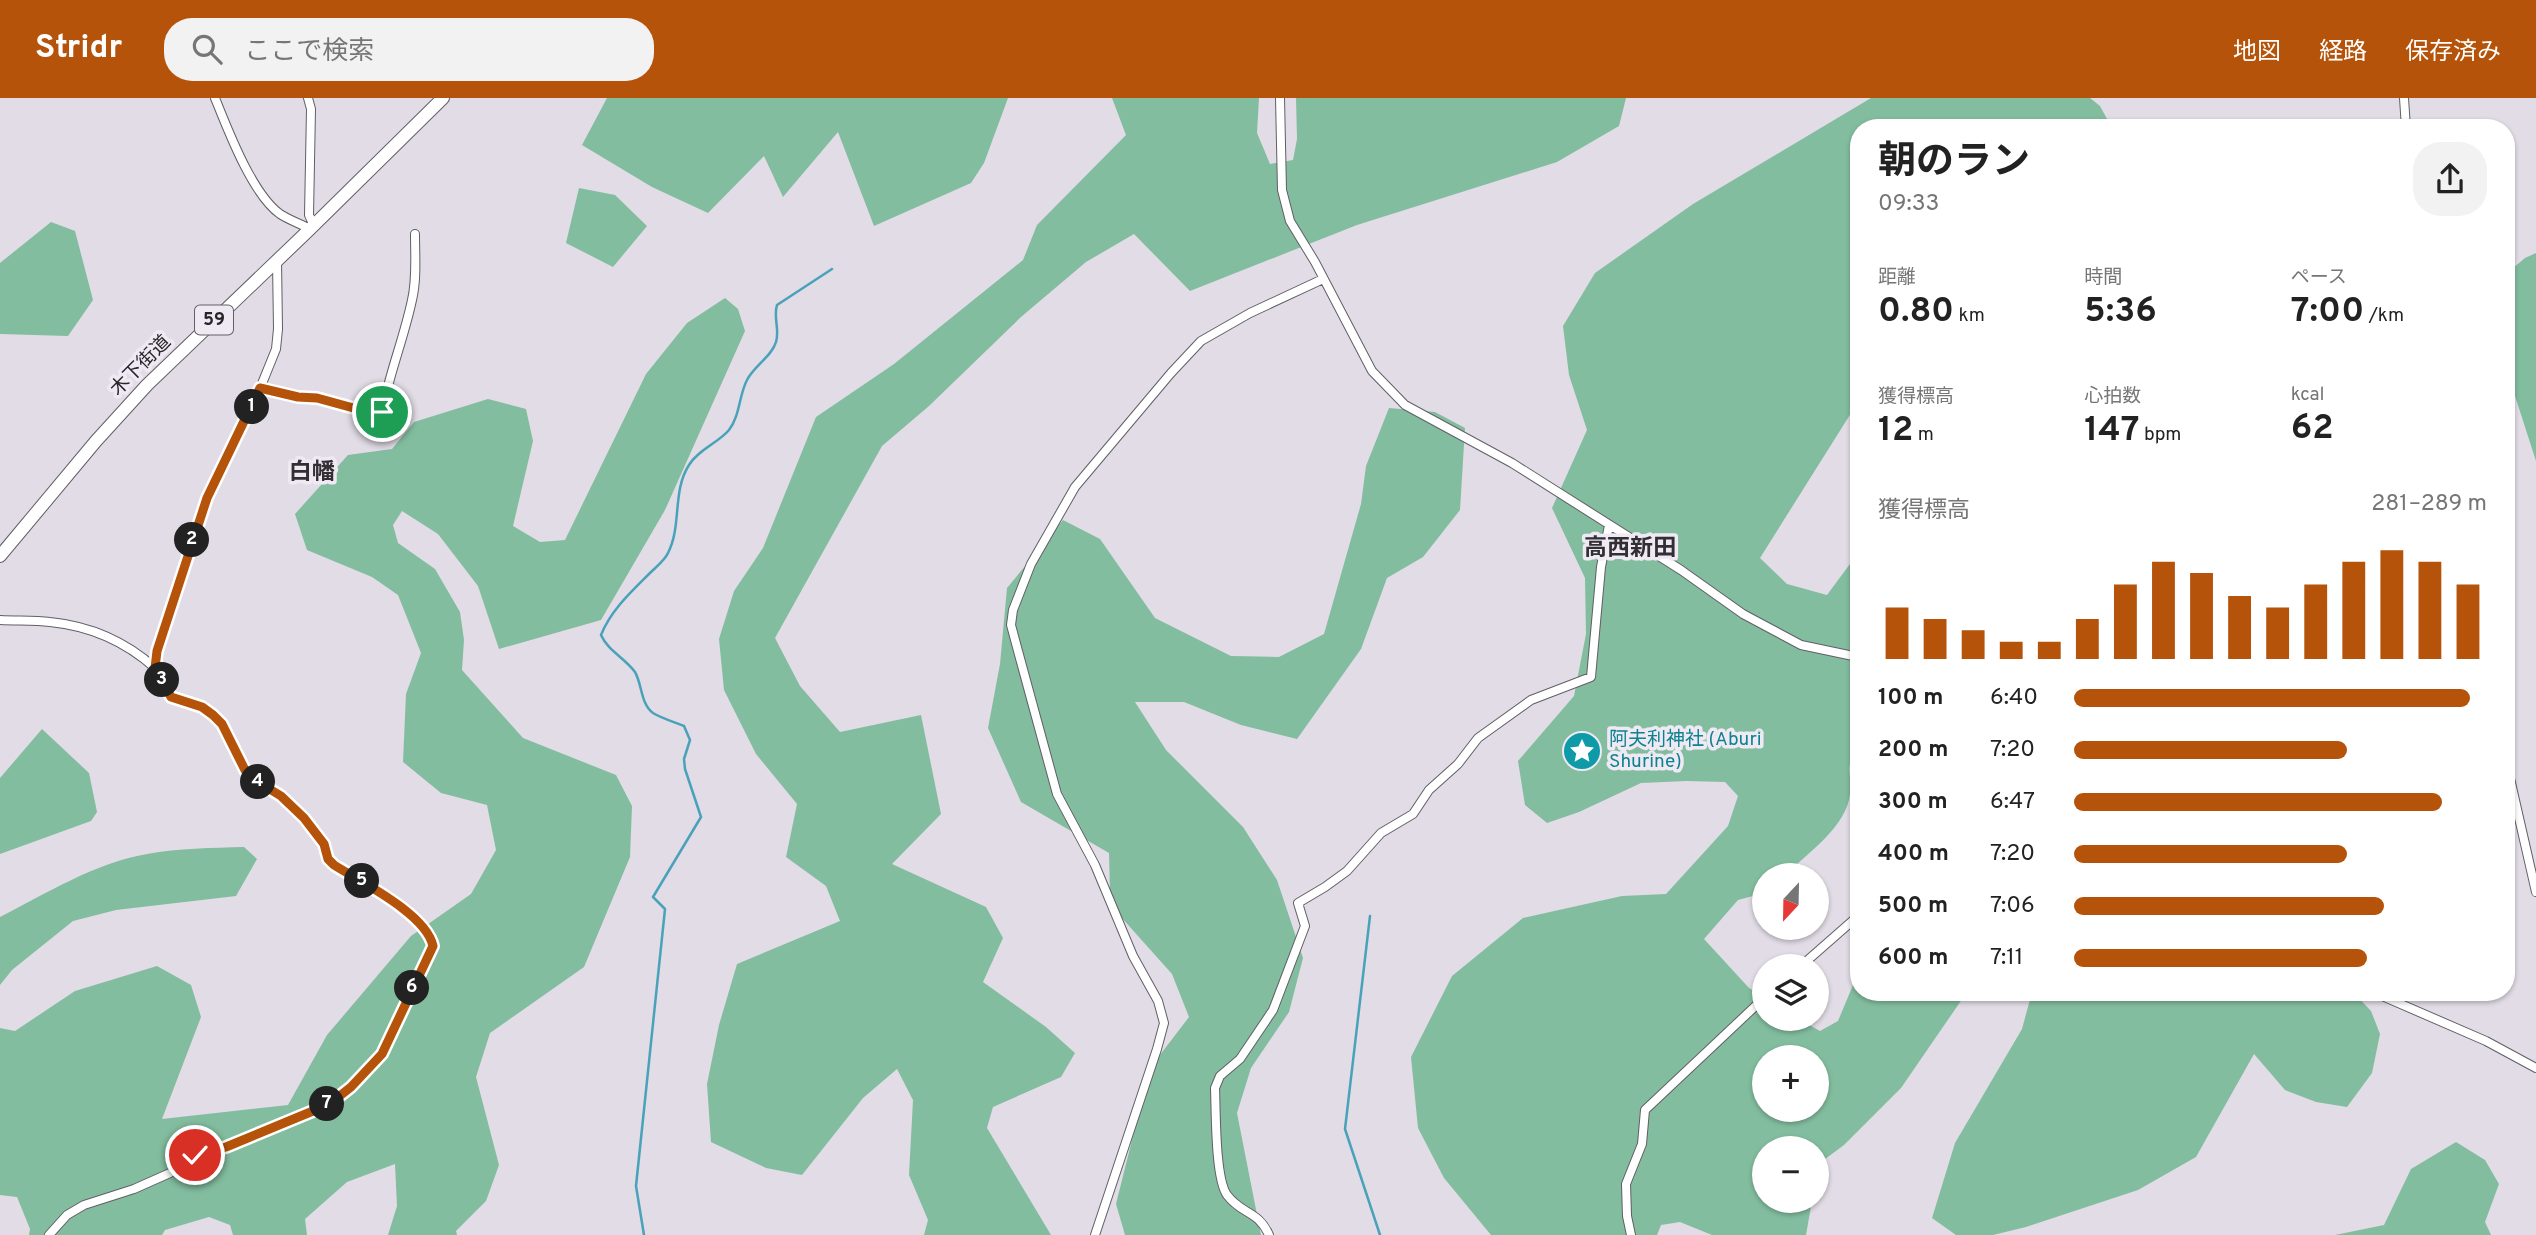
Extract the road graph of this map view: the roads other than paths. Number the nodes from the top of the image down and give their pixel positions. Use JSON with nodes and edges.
{"nodes":[{"id":1,"x":215,"y":98,"type":"edge"},
{"id":2,"x":308,"y":98,"type":"edge"},
{"id":3,"x":443,"y":98,"type":"edge"},
{"id":4,"x":1280,"y":98,"type":"edge"},
{"id":5,"x":2404,"y":98,"type":"edge"},
{"id":6,"x":2405,"y":119,"type":"edge"},
{"id":7,"x":312,"y":227,"type":"junction"},
{"id":8,"x":415,"y":234,"type":"dead end"},
{"id":9,"x":277,"y":261,"type":"junction"},
{"id":10,"x":1324,"y":279,"type":"junction"},
{"id":11,"x":260,"y":388,"type":"junction"},
{"id":12,"x":1609,"y":525,"type":"junction"},
{"id":13,"x":0,"y":556,"type":"edge"},
{"id":14,"x":0,"y":620,"type":"edge"},
{"id":15,"x":1850,"y":655,"type":"edge"},
{"id":16,"x":155,"y":668,"type":"junction"},
{"id":17,"x":2515,"y":800,"type":"edge"},
{"id":18,"x":2536,"y":892,"type":"edge"},
{"id":19,"x":1850,"y":923,"type":"edge"},
{"id":20,"x":1815,"y":954,"type":"edge"},
{"id":21,"x":2394,"y":1001,"type":"edge"},
{"id":22,"x":1752,"y":1009,"type":"edge"},
{"id":23,"x":2536,"y":1068,"type":"edge"},
{"id":24,"x":49,"y":1235,"type":"edge"},
{"id":25,"x":1095,"y":1235,"type":"edge"},
{"id":26,"x":1269,"y":1235,"type":"edge"},
{"id":27,"x":1631,"y":1235,"type":"edge"}],
"edges":[{"from":1,"to":7,"type":"street"},
{"from":2,"to":7,"type":"street"},
{"from":3,"to":7,"type":"main road","name":"木下街道","number":"59"},
{"from":4,"to":10,"type":"street"},
{"from":5,"to":6,"type":"street"},
{"from":7,"to":9,"type":"main road","name":"木下街道","number":"59"},
{"from":8,"to":11,"type":"street"},
{"from":9,"to":11,"type":"street"},
{"from":9,"to":13,"type":"main road","name":"木下街道","number":"59"},
{"from":10,"to":12,"type":"street"},
{"from":10,"to":25,"type":"street"},
{"from":11,"to":16,"type":"street"},
{"from":12,"to":15,"type":"street"},
{"from":12,"to":26,"type":"street"},
{"from":14,"to":16,"type":"street"},
{"from":16,"to":24,"type":"street"},
{"from":17,"to":18,"type":"street"},
{"from":19,"to":20,"type":"street"},
{"from":21,"to":23,"type":"street"},
{"from":22,"to":27,"type":"street"}]}
